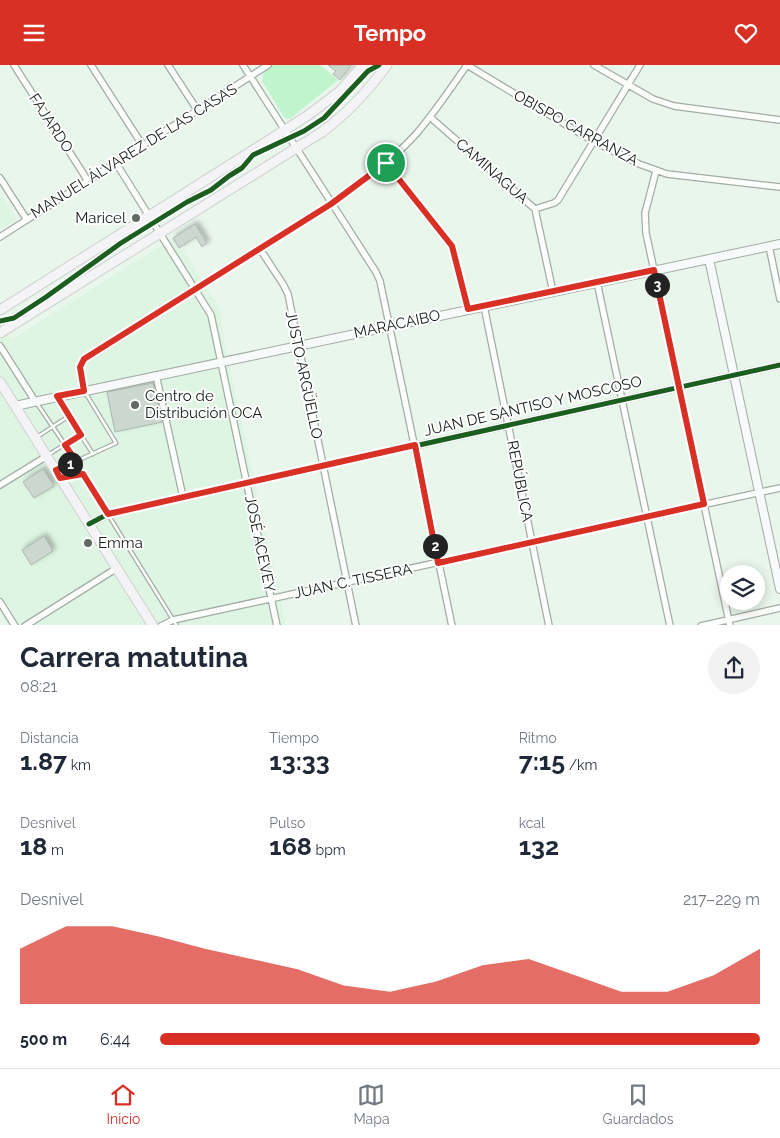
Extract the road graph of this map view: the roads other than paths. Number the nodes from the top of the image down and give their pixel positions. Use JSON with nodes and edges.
{"nodes":[{"id":1,"x":14,"y":65,"type":"edge"},
{"id":2,"x":91,"y":65,"type":"edge"},
{"id":3,"x":168,"y":65,"type":"edge"},
{"id":4,"x":242,"y":65,"type":"edge"},
{"id":5,"x":268,"y":65,"type":"edge"},
{"id":6,"x":363,"y":65,"type":"edge"},
{"id":7,"x":387,"y":65,"type":"edge"},
{"id":8,"x":467,"y":65,"type":"edge"},
{"id":9,"x":594,"y":65,"type":"edge"},
{"id":10,"x":640,"y":65,"type":"edge"},
{"id":11,"x":250,"y":77,"type":"junction"},
{"id":12,"x":627,"y":85,"type":"junction"},
{"id":13,"x":198,"y":111,"type":"junction"},
{"id":14,"x":430,"y":117,"type":"junction"},
{"id":15,"x":780,"y":120,"type":"edge"},
{"id":16,"x":284,"y":131,"type":"junction"},
{"id":17,"x":593,"y":141,"type":"junction"},
{"id":18,"x":143,"y":146,"type":"junction"},
{"id":19,"x":296,"y":149,"type":"junction"},
{"id":20,"x":116,"y":163,"type":"junction"},
{"id":21,"x":386,"y":163,"type":"junction"},
{"id":22,"x":656,"y":171,"type":"junction"},
{"id":23,"x":0,"y":178,"type":"edge"},
{"id":24,"x":88,"y":181,"type":"junction"},
{"id":25,"x":780,"y":187,"type":"edge"},
{"id":26,"x":331,"y":204,"type":"junction"},
{"id":27,"x":535,"y":209,"type":"junction"},
{"id":28,"x":150,"y":216,"type":"junction"},
{"id":29,"x":27,"y":220,"type":"junction"},
{"id":30,"x":160,"y":232,"type":"junction"},
{"id":31,"x":0,"y":237,"type":"edge"},
{"id":32,"x":780,"y":244,"type":"edge"},
{"id":33,"x":769,"y":246,"type":"junction"},
{"id":34,"x":260,"y":249,"type":"junction"},
{"id":35,"x":709,"y":259,"type":"junction"},
{"id":36,"x":654,"y":270,"type":"junction"},
{"id":37,"x":597,"y":282,"type":"junction"},
{"id":38,"x":196,"y":289,"type":"junction"},
{"id":39,"x":553,"y":292,"type":"junction"},
{"id":40,"x":780,"y":299,"type":"edge"},
{"id":41,"x":484,"y":306,"type":"junction"},
{"id":42,"x":468,"y":309,"type":"junction"},
{"id":43,"x":0,"y":310,"type":"edge"},
{"id":44,"x":389,"y":326,"type":"junction"},
{"id":45,"x":0,"y":333,"type":"edge"},
{"id":46,"x":298,"y":345,"type":"junction"},
{"id":47,"x":0,"y":346,"type":"edge"},
{"id":48,"x":221,"y":362,"type":"junction"},
{"id":49,"x":780,"y":365,"type":"edge"},
{"id":50,"x":156,"y":375,"type":"junction"},
{"id":51,"x":734,"y":375,"type":"junction"},
{"id":52,"x":0,"y":382,"type":"edge"},
{"id":53,"x":679,"y":387,"type":"junction"},
{"id":54,"x":84,"y":391,"type":"junction"},
{"id":55,"x":57,"y":396,"type":"junction"},
{"id":56,"x":622,"y":399,"type":"junction"},
{"id":57,"x":35,"y":401,"type":"junction"},
{"id":58,"x":15,"y":406,"type":"junction"},
{"id":59,"x":69,"y":416,"type":"junction"},
{"id":60,"x":509,"y":425,"type":"junction"},
{"id":61,"x":52,"y":427,"type":"junction"},
{"id":62,"x":81,"y":435,"type":"junction"},
{"id":63,"x":36,"y":438,"type":"junction"},
{"id":64,"x":65,"y":445,"type":"junction"},
{"id":65,"x":415,"y":445,"type":"junction"},
{"id":66,"x":93,"y":453,"type":"junction"},
{"id":67,"x":47,"y":456,"type":"junction"},
{"id":68,"x":76,"y":461,"type":"junction"},
{"id":69,"x":323,"y":466,"type":"junction"},
{"id":70,"x":58,"y":474,"type":"junction"},
{"id":71,"x":247,"y":483,"type":"junction"},
{"id":72,"x":0,"y":485,"type":"edge"},
{"id":73,"x":780,"y":488,"type":"edge"},
{"id":74,"x":759,"y":493,"type":"junction"},
{"id":75,"x":183,"y":497,"type":"junction"},
{"id":76,"x":704,"y":504,"type":"junction"},
{"id":77,"x":108,"y":514,"type":"junction"},
{"id":78,"x":647,"y":516,"type":"junction"},
{"id":79,"x":88,"y":524,"type":"junction"},
{"id":80,"x":531,"y":542,"type":"junction"},
{"id":81,"x":438,"y":563,"type":"junction"},
{"id":82,"x":117,"y":568,"type":"junction"},
{"id":83,"x":347,"y":581,"type":"junction"},
{"id":84,"x":780,"y":589,"type":"edge"},
{"id":85,"x":271,"y":598,"type":"junction"},
{"id":86,"x":0,"y":602,"type":"edge"},
{"id":87,"x":780,"y":608,"type":"edge"},
{"id":88,"x":173,"y":619,"type":"junction"},
{"id":89,"x":729,"y":623,"type":"edge"},
{"id":90,"x":15,"y":625,"type":"edge"},
{"id":91,"x":25,"y":625,"type":"edge"},
{"id":92,"x":153,"y":625,"type":"edge"},
{"id":93,"x":161,"y":625,"type":"edge"},
{"id":94,"x":177,"y":625,"type":"edge"},
{"id":95,"x":277,"y":625,"type":"edge"},
{"id":96,"x":356,"y":625,"type":"edge"},
{"id":97,"x":452,"y":625,"type":"edge"},
{"id":98,"x":549,"y":625,"type":"edge"},
{"id":99,"x":670,"y":625,"type":"edge"},
{"id":100,"x":701,"y":625,"type":"edge"}],
"edges":[{"from":1,"to":24,"type":"street","name":"FAJARDO"},
{"from":2,"to":18,"type":"street"},
{"from":3,"to":13,"type":"street"},
{"from":4,"to":11,"type":"street"},
{"from":5,"to":11,"type":"street","name":"MANUEL ÁLVAREZ DE LAS CASAS"},
{"from":6,"to":16,"type":"main road"},
{"from":7,"to":19,"type":"main road"},
{"from":8,"to":14,"type":"street"},
{"from":8,"to":17,"type":"street","name":"OBISPO CARRANZA"},
{"from":9,"to":12,"type":"street"},
{"from":10,"to":12,"type":"street"},
{"from":11,"to":13,"type":"street","name":"MANUEL ÁLVAREZ DE LAS CASAS"},
{"from":11,"to":16,"type":"street"},
{"from":12,"to":15,"type":"street"},
{"from":12,"to":17,"type":"street"},
{"from":13,"to":18,"type":"street","name":"MANUEL ÁLVAREZ DE LAS CASAS"},
{"from":14,"to":21,"type":"street"},
{"from":14,"to":27,"type":"street","name":"CAMINAGUA"},
{"from":16,"to":19,"type":"street"},
{"from":16,"to":28,"type":"main road"},
{"from":17,"to":22,"type":"street","name":"OBISPO CARRANZA"},
{"from":17,"to":27,"type":"street"},
{"from":18,"to":20,"type":"street","name":"MANUEL ÁLVAREZ DE LAS CASAS"},
{"from":19,"to":26,"type":"street"},
{"from":19,"to":30,"type":"main road"},
{"from":20,"to":24,"type":"street","name":"MANUEL ÁLVAREZ DE LAS CASAS"},
{"from":20,"to":28,"type":"street","name":"JOSÉ ACEVEY"},
{"from":21,"to":26,"type":"street"},
{"from":21,"to":42,"type":"street"},
{"from":22,"to":25,"type":"street","name":"OBISPO CARRANZA"},
{"from":22,"to":36,"type":"street"},
{"from":23,"to":29,"type":"street"},
{"from":24,"to":29,"type":"street","name":"MANUEL ÁLVAREZ DE LAS CASAS"},
{"from":26,"to":34,"type":"street"},
{"from":26,"to":44,"type":"street"},
{"from":27,"to":39,"type":"street","name":"CAMINAGUA"},
{"from":28,"to":30,"type":"street","name":"JOSÉ ACEVEY"},
{"from":28,"to":43,"type":"main road"},
{"from":29,"to":31,"type":"street","name":"MANUEL ÁLVAREZ DE LAS CASAS"},
{"from":30,"to":38,"type":"street","name":"JOSÉ ACEVEY"},
{"from":30,"to":45,"type":"main road"},
{"from":32,"to":33,"type":"main road","name":"MARACAIBO"},
{"from":33,"to":35,"type":"main road","name":"MARACAIBO"},
{"from":33,"to":40,"type":"street"},
{"from":34,"to":38,"type":"street"},
{"from":34,"to":46,"type":"street","name":"JUSTO ARGÜELLO"},
{"from":35,"to":36,"type":"main road","name":"MARACAIBO"},
{"from":35,"to":51,"type":"main road"},
{"from":36,"to":37,"type":"main road","name":"MARACAIBO"},
{"from":36,"to":53,"type":"street"},
{"from":37,"to":39,"type":"main road","name":"MARACAIBO"},
{"from":37,"to":56,"type":"street"},
{"from":38,"to":48,"type":"street","name":"JOSÉ ACEVEY"},
{"from":38,"to":54,"type":"street"},
{"from":39,"to":41,"type":"main road","name":"MARACAIBO"},
{"from":41,"to":42,"type":"main road","name":"MARACAIBO"},
{"from":41,"to":60,"type":"street","name":"REPÚBLICA"},
{"from":42,"to":44,"type":"main road","name":"MARACAIBO"},
{"from":44,"to":46,"type":"main road","name":"MARACAIBO"},
{"from":44,"to":65,"type":"street"},
{"from":46,"to":48,"type":"main road","name":"MARACAIBO"},
{"from":46,"to":69,"type":"street","name":"JUSTO ARGÜELLO"},
{"from":47,"to":57,"type":"street"},
{"from":48,"to":50,"type":"main road","name":"MARACAIBO"},
{"from":48,"to":71,"type":"street","name":"JOSÉ ACEVEY"},
{"from":49,"to":51,"type":"street","name":"JUAN DE SANTISO Y MOSCOSO"},
{"from":50,"to":54,"type":"main road","name":"MARACAIBO"},
{"from":50,"to":75,"type":"street"},
{"from":51,"to":53,"type":"street","name":"JUAN DE SANTISO Y MOSCOSO"},
{"from":51,"to":74,"type":"main road"},
{"from":52,"to":58,"type":"main road"},
{"from":53,"to":56,"type":"street","name":"JUAN DE SANTISO Y MOSCOSO"},
{"from":53,"to":76,"type":"street"},
{"from":54,"to":55,"type":"main road","name":"MARACAIBO"},
{"from":54,"to":66,"type":"lane"},
{"from":55,"to":57,"type":"main road","name":"MARACAIBO"},
{"from":55,"to":59,"type":"lane"},
{"from":56,"to":60,"type":"street","name":"JUAN DE SANTISO Y MOSCOSO"},
{"from":56,"to":78,"type":"street"},
{"from":57,"to":58,"type":"main road","name":"MARACAIBO"},
{"from":57,"to":61,"type":"lane"},
{"from":58,"to":63,"type":"main road"},
{"from":59,"to":61,"type":"lane"},
{"from":59,"to":62,"type":"lane"},
{"from":60,"to":65,"type":"street","name":"JUAN DE SANTISO Y MOSCOSO"},
{"from":60,"to":80,"type":"street","name":"REPÚBLICA"},
{"from":61,"to":63,"type":"lane"},
{"from":61,"to":64,"type":"lane"},
{"from":62,"to":64,"type":"lane"},
{"from":62,"to":66,"type":"lane"},
{"from":63,"to":67,"type":"main road"},
{"from":64,"to":67,"type":"lane"},
{"from":64,"to":68,"type":"lane"},
{"from":65,"to":69,"type":"street","name":"JUAN DE SANTISO Y MOSCOSO"},
{"from":65,"to":81,"type":"street"},
{"from":66,"to":68,"type":"lane"},
{"from":67,"to":70,"type":"main road"},
{"from":67,"to":72,"type":"street"},
{"from":68,"to":70,"type":"lane"},
{"from":69,"to":71,"type":"street","name":"JUAN DE SANTISO Y MOSCOSO"},
{"from":69,"to":83,"type":"street","name":"JUSTO ARGÜELLO"},
{"from":70,"to":77,"type":"lane"},
{"from":70,"to":79,"type":"main road"},
{"from":71,"to":75,"type":"street","name":"JUAN DE SANTISO Y MOSCOSO"},
{"from":71,"to":85,"type":"street","name":"JOSÉ ACEVEY"},
{"from":73,"to":74,"type":"street","name":"JUAN C. TISSERA"},
{"from":74,"to":76,"type":"street","name":"JUAN C. TISSERA"},
{"from":74,"to":84,"type":"main road"},
{"from":75,"to":77,"type":"street","name":"JUAN DE SANTISO Y MOSCOSO"},
{"from":76,"to":78,"type":"street","name":"JUAN C. TISSERA"},
{"from":76,"to":89,"type":"street"},
{"from":77,"to":79,"type":"street","name":"JUAN DE SANTISO Y MOSCOSO"},
{"from":77,"to":88,"type":"lane"},
{"from":78,"to":80,"type":"street","name":"JUAN C. TISSERA"},
{"from":78,"to":99,"type":"street"},
{"from":79,"to":82,"type":"main road"},
{"from":80,"to":81,"type":"street","name":"JUAN C. TISSERA"},
{"from":80,"to":98,"type":"street","name":"REPÚBLICA"},
{"from":81,"to":83,"type":"street","name":"JUAN C. TISSERA"},
{"from":81,"to":97,"type":"street"},
{"from":82,"to":91,"type":"street"},
{"from":82,"to":92,"type":"main road"},
{"from":83,"to":85,"type":"street","name":"JUAN C. TISSERA"},
{"from":83,"to":96,"type":"street","name":"JUSTO ARGÜELLO"},
{"from":85,"to":88,"type":"street","name":"JUAN C. TISSERA"},
{"from":85,"to":95,"type":"street","name":"JOSÉ ACEVEY"},
{"from":86,"to":90,"type":"street"},
{"from":87,"to":89,"type":"street"},
{"from":88,"to":93,"type":"street","name":"JUAN C. TISSERA"},
{"from":88,"to":94,"type":"lane"},
{"from":89,"to":100,"type":"street"}]}
